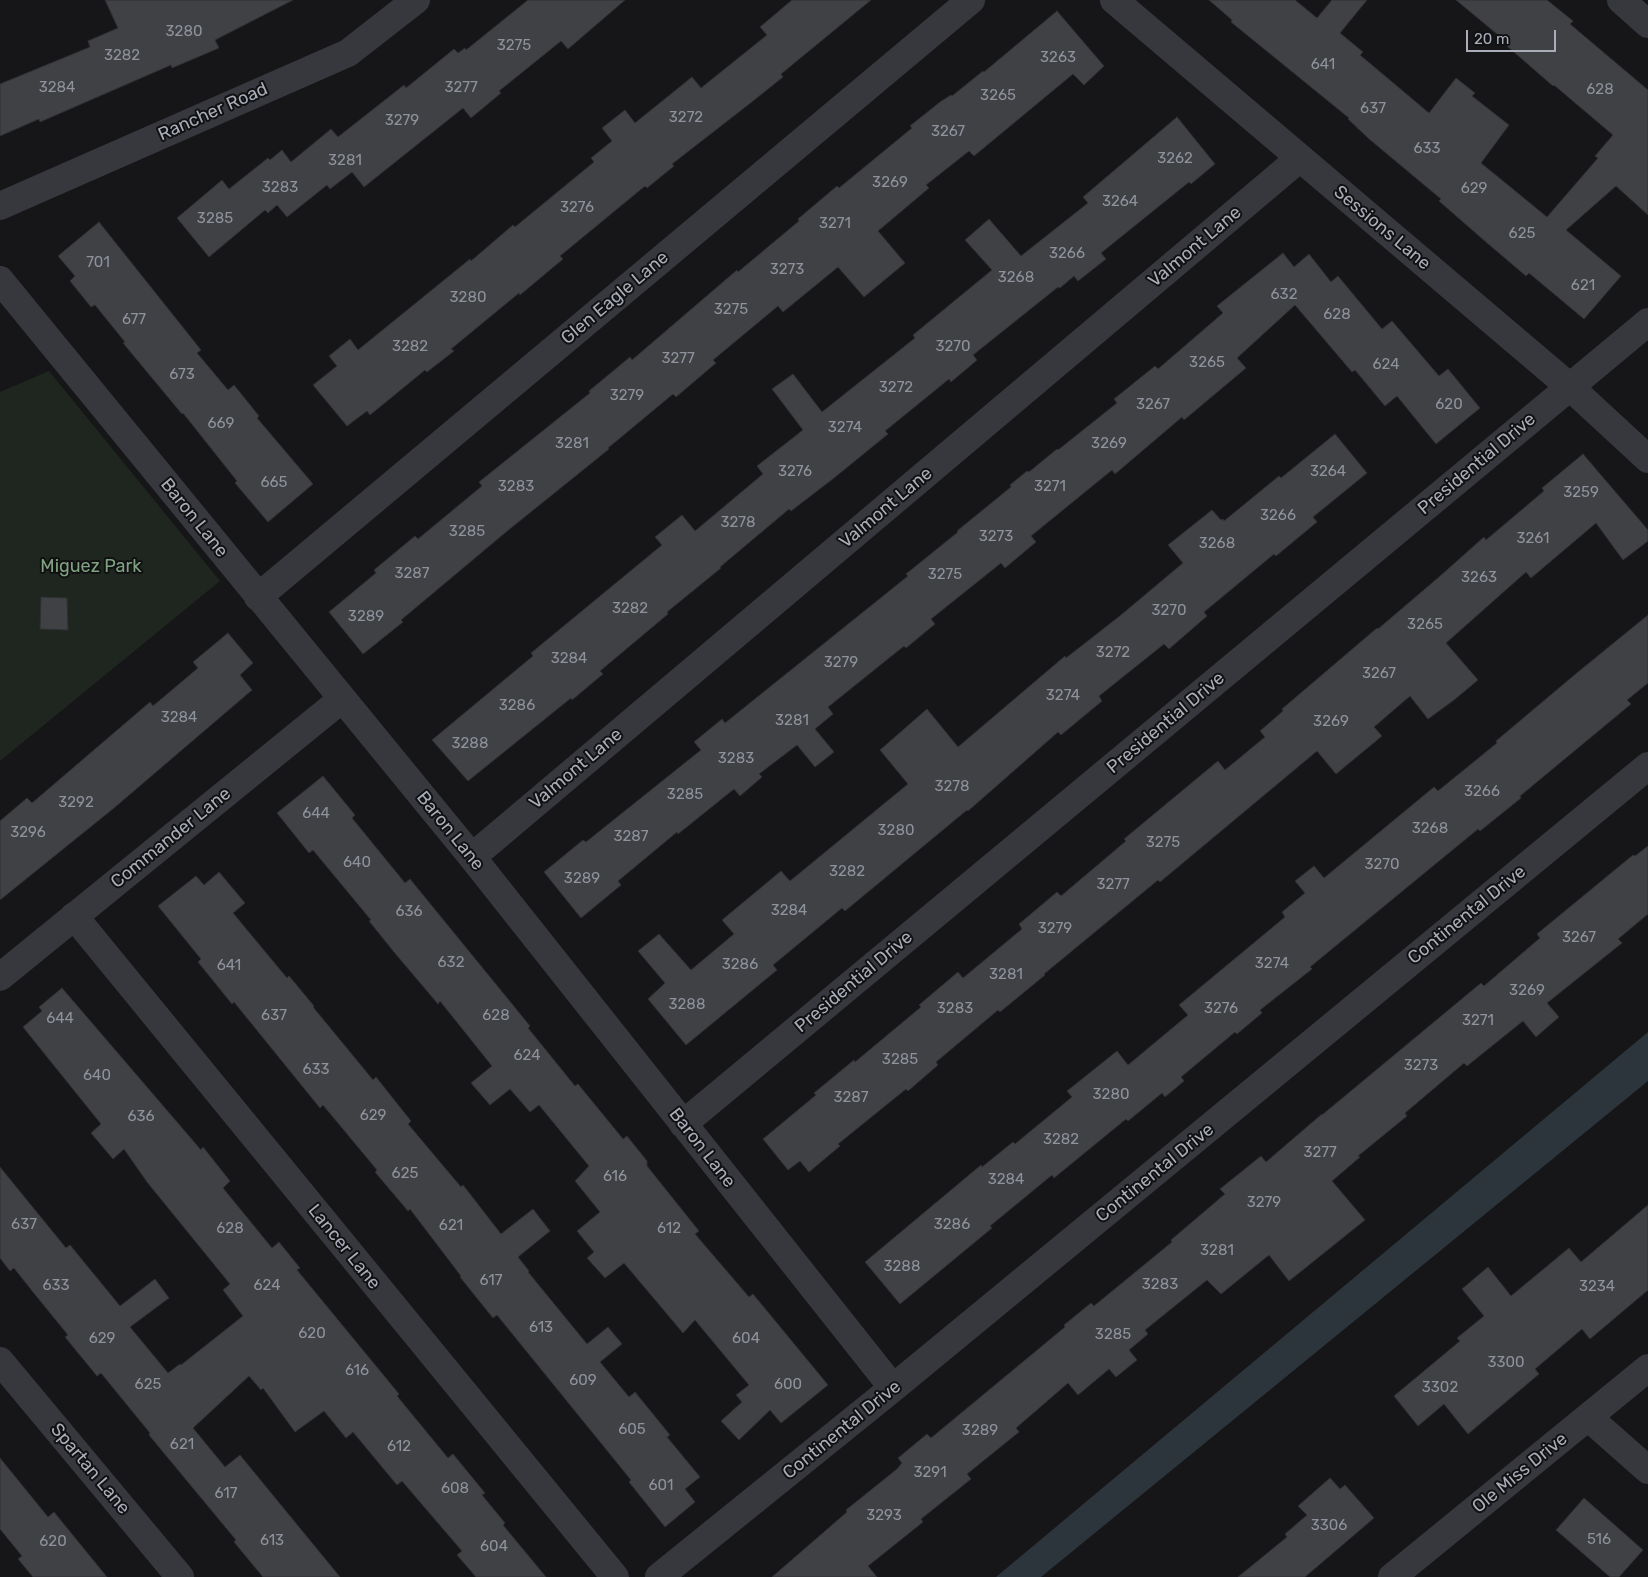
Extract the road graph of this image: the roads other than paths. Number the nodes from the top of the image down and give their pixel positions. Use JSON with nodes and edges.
{"nodes":[{"id":1,"x":416,"y":0,"type":"edge"},
{"id":2,"x":971,"y":0,"type":"edge"},
{"id":3,"x":1114,"y":0,"type":"edge"},
{"id":4,"x":1621,"y":0,"type":"edge"},
{"id":5,"x":1648,"y":24,"type":"edge"},
{"id":6,"x":1300,"y":158,"type":"junction"},
{"id":7,"x":0,"y":206,"type":"edge"},
{"id":8,"x":0,"y":280,"type":"edge"},
{"id":9,"x":1648,"y":322,"type":"edge"},
{"id":10,"x":1570,"y":387,"type":"junction"},
{"id":11,"x":1648,"y":459,"type":"edge"},
{"id":12,"x":258,"y":597,"type":"junction"},
{"id":13,"x":342,"y":699,"type":"junction"},
{"id":14,"x":1648,"y":766,"type":"edge"},
{"id":15,"x":472,"y":857,"type":"junction"},
{"id":16,"x":74,"y":916,"type":"junction"},
{"id":17,"x":0,"y":977,"type":"edge"},
{"id":18,"x":683,"y":1124,"type":"junction"},
{"id":19,"x":0,"y":1361,"type":"edge"},
{"id":20,"x":1648,"y":1368,"type":"edge"},
{"id":21,"x":893,"y":1388,"type":"junction"},
{"id":22,"x":1588,"y":1417,"type":"junction"},
{"id":23,"x":1648,"y":1470,"type":"edge"},
{"id":24,"x":180,"y":1577,"type":"edge"},
{"id":25,"x":615,"y":1577,"type":"edge"},
{"id":26,"x":659,"y":1577,"type":"edge"},
{"id":27,"x":1392,"y":1577,"type":"edge"}],
"edges":[{"from":1,"to":7,"type":"street","name":"Rancher Road"},
{"from":2,"to":12,"type":"street","name":"Glen Eagle Lane"},
{"from":3,"to":6,"type":"street","name":"Sessions Lane"},
{"from":4,"to":5,"type":"street"},
{"from":6,"to":10,"type":"street","name":"Sessions Lane"},
{"from":6,"to":15,"type":"street","name":"Valmont Lane"},
{"from":8,"to":12,"type":"street","name":"Baron Lane"},
{"from":9,"to":10,"type":"street","name":"Presidential Drive"},
{"from":10,"to":11,"type":"street","name":"Sessions Lane"},
{"from":10,"to":18,"type":"street","name":"Presidential Drive"},
{"from":12,"to":13,"type":"street","name":"Baron Lane"},
{"from":13,"to":15,"type":"street","name":"Baron Lane"},
{"from":13,"to":16,"type":"street","name":"Commander Lane"},
{"from":14,"to":21,"type":"street","name":"Continental Drive"},
{"from":15,"to":18,"type":"street","name":"Baron Lane"},
{"from":16,"to":17,"type":"street","name":"Commander Lane"},
{"from":16,"to":25,"type":"street","name":"Lancer Lane"},
{"from":18,"to":21,"type":"street","name":"Baron Lane"},
{"from":19,"to":24,"type":"street","name":"Spartan Lane"},
{"from":20,"to":22,"type":"street","name":"Ole Miss Drive"},
{"from":21,"to":26,"type":"street","name":"Continental Drive"},
{"from":22,"to":23,"type":"street"},
{"from":22,"to":27,"type":"street","name":"Ole Miss Drive"}]}
